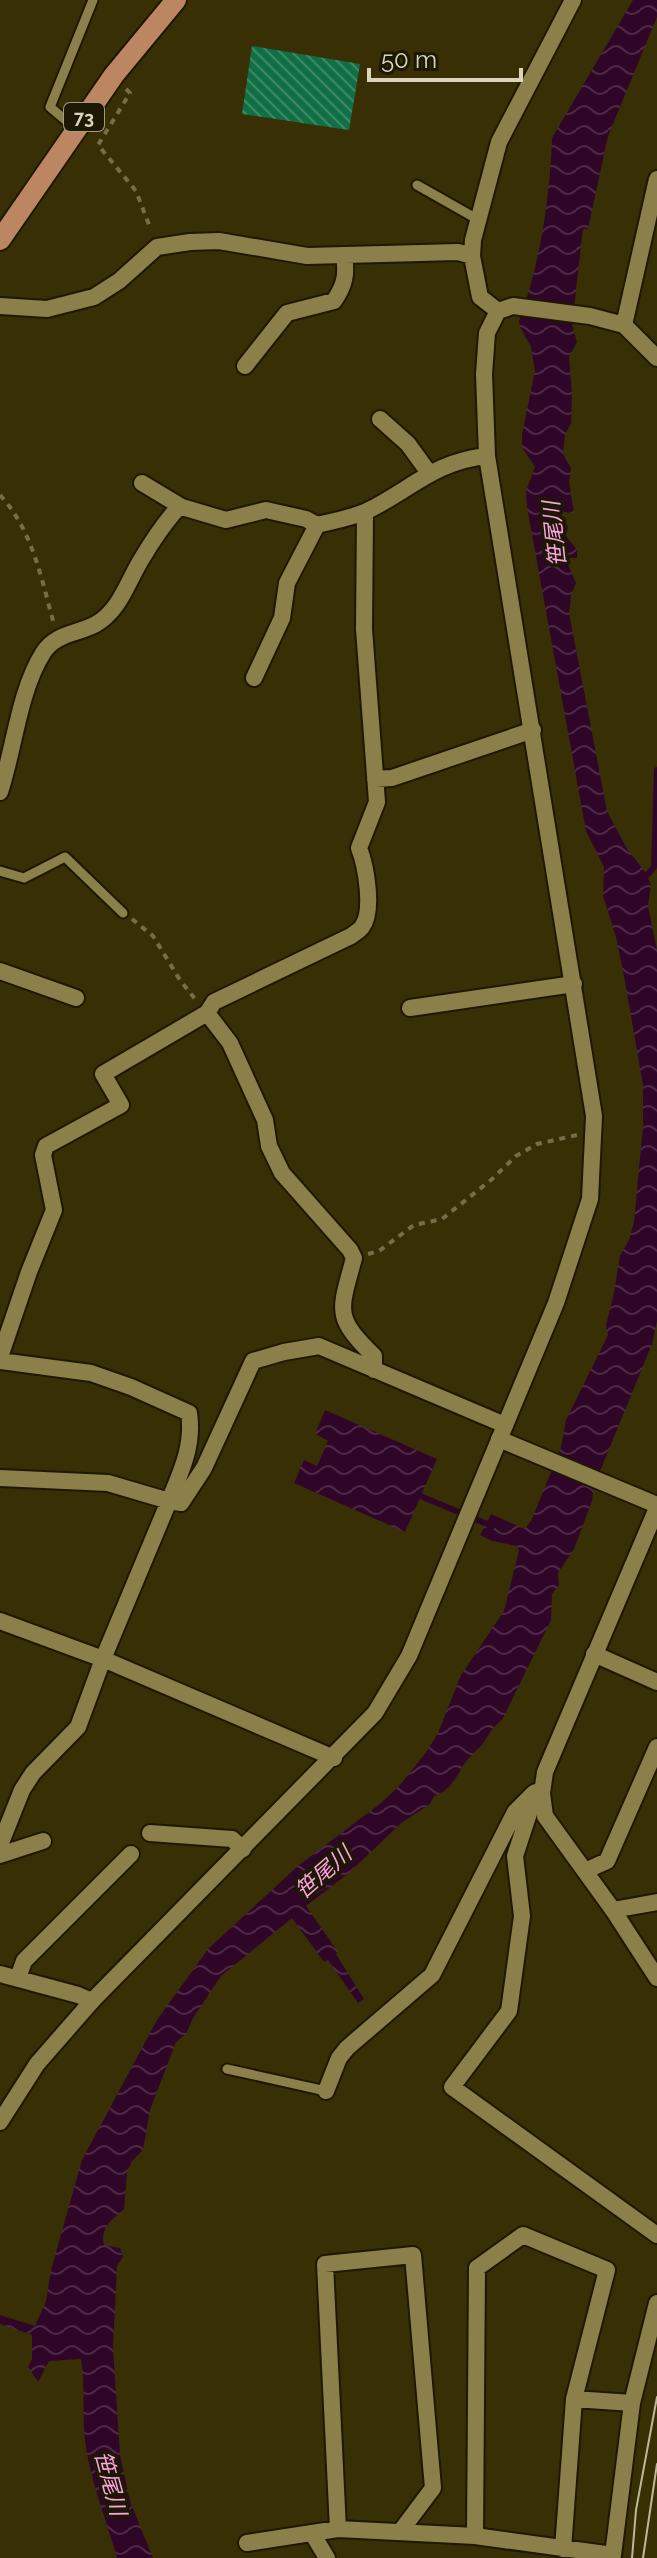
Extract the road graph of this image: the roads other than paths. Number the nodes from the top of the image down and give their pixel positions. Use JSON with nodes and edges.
{"nodes":[{"id":1,"x":93,"y":0,"type":"edge"},
{"id":2,"x":176,"y":0,"type":"edge"},
{"id":3,"x":573,"y":0,"type":"edge"},
{"id":4,"x":76,"y":129,"type":"junction"},
{"id":5,"x":657,"y":179,"type":"edge"},
{"id":6,"x":417,"y":185,"type":"dead end"},
{"id":7,"x":477,"y":219,"type":"junction"},
{"id":8,"x":0,"y":240,"type":"edge"},
{"id":9,"x":344,"y":255,"type":"junction"},
{"id":10,"x":472,"y":256,"type":"junction"},
{"id":11,"x":0,"y":306,"type":"edge"},
{"id":12,"x":505,"y":308,"type":"junction"},
{"id":13,"x":624,"y":325,"type":"junction"},
{"id":14,"x":657,"y":358,"type":"edge"},
{"id":15,"x":245,"y":366,"type":"dead end"},
{"id":16,"x":380,"y":419,"type":"dead end"},
{"id":17,"x":487,"y":456,"type":"junction"},
{"id":18,"x":429,"y":473,"type":"junction"},
{"id":19,"x":142,"y":483,"type":"dead end"},
{"id":20,"x":182,"y":507,"type":"junction"},
{"id":21,"x":365,"y":512,"type":"junction"},
{"id":22,"x":317,"y":525,"type":"junction"},
{"id":23,"x":254,"y":678,"type":"dead end"},
{"id":24,"x":533,"y":730,"type":"junction"},
{"id":25,"x":375,"y":779,"type":"junction"},
{"id":26,"x":0,"y":792,"type":"edge"},
{"id":27,"x":0,"y":871,"type":"edge"},
{"id":28,"x":123,"y":913,"type":"road end"},
{"id":29,"x":0,"y":971,"type":"edge"},
{"id":30,"x":574,"y":984,"type":"junction"},
{"id":31,"x":76,"y":998,"type":"dead end"},
{"id":32,"x":410,"y":1008,"type":"dead end"},
{"id":33,"x":207,"y":1013,"type":"junction"},
{"id":34,"x":0,"y":1359,"type":"edge"},
{"id":35,"x":374,"y":1370,"type":"junction"},
{"id":36,"x":502,"y":1432,"type":"junction"},
{"id":37,"x":0,"y":1478,"type":"edge"},
{"id":38,"x":169,"y":1501,"type":"junction"},
{"id":39,"x":653,"y":1505,"type":"edge"},
{"id":40,"x":0,"y":1621,"type":"edge"},
{"id":41,"x":594,"y":1654,"type":"junction"},
{"id":42,"x":103,"y":1659,"type":"junction"},
{"id":43,"x":657,"y":1682,"type":"edge"},
{"id":44,"x":657,"y":1747,"type":"edge"},
{"id":45,"x":334,"y":1758,"type":"junction"},
{"id":46,"x":545,"y":1772,"type":"junction"},
{"id":47,"x":536,"y":1792,"type":"junction"},
{"id":48,"x":150,"y":1833,"type":"dead end"},
{"id":49,"x":43,"y":1841,"type":"dead end"},
{"id":50,"x":0,"y":1845,"type":"edge"},
{"id":51,"x":243,"y":1849,"type":"junction"},
{"id":52,"x":131,"y":1854,"type":"dead end"},
{"id":53,"x":0,"y":1855,"type":"edge"},
{"id":54,"x":585,"y":1871,"type":"junction"},
{"id":55,"x":657,"y":1902,"type":"edge"},
{"id":56,"x":613,"y":1910,"type":"junction"},
{"id":57,"x":0,"y":1974,"type":"edge"},
{"id":58,"x":18,"y":1978,"type":"junction"},
{"id":59,"x":657,"y":1978,"type":"edge"},
{"id":60,"x":92,"y":2001,"type":"junction"},
{"id":61,"x":227,"y":2069,"type":"dead end"},
{"id":62,"x":326,"y":2091,"type":"joint"},
{"id":63,"x":0,"y":2122,"type":"edge"},
{"id":64,"x":657,"y":2235,"type":"edge"},
{"id":65,"x":657,"y":2303,"type":"edge"},
{"id":66,"x":574,"y":2399,"type":"junction"},
{"id":67,"x":632,"y":2403,"type":"junction"},
{"id":68,"x":338,"y":2529,"type":"junction"},
{"id":69,"x":400,"y":2532,"type":"junction"},
{"id":70,"x":312,"y":2533,"type":"junction"},
{"id":71,"x":475,"y":2536,"type":"junction"},
{"id":72,"x":247,"y":2543,"type":"dead end"},
{"id":73,"x":563,"y":2549,"type":"junction"},
{"id":74,"x":612,"y":2556,"type":"edge"},
{"id":75,"x":327,"y":2558,"type":"edge"}],
"edges":[{"from":1,"to":4,"type":"lane"},
{"from":2,"to":4,"type":"main road","number":"73"},
{"from":3,"to":7,"type":"street"},
{"from":4,"to":8,"type":"main road","number":"73"},
{"from":5,"to":13,"type":"street"},
{"from":6,"to":7,"type":"lane"},
{"from":7,"to":10,"type":"street"},
{"from":9,"to":10,"type":"street"},
{"from":9,"to":11,"type":"street"},
{"from":9,"to":15,"type":"street"},
{"from":10,"to":12,"type":"street"},
{"from":12,"to":13,"type":"street"},
{"from":12,"to":17,"type":"street"},
{"from":13,"to":14,"type":"street"},
{"from":16,"to":18,"type":"street"},
{"from":17,"to":18,"type":"street"},
{"from":17,"to":24,"type":"street"},
{"from":18,"to":21,"type":"street"},
{"from":19,"to":20,"type":"street"},
{"from":20,"to":22,"type":"street"},
{"from":20,"to":26,"type":"street"},
{"from":21,"to":22,"type":"street"},
{"from":21,"to":25,"type":"street"},
{"from":22,"to":23,"type":"street"},
{"from":24,"to":25,"type":"street"},
{"from":24,"to":30,"type":"street"},
{"from":25,"to":33,"type":"street"},
{"from":27,"to":28,"type":"lane"},
{"from":29,"to":31,"type":"street"},
{"from":30,"to":32,"type":"street"},
{"from":30,"to":36,"type":"street"},
{"from":33,"to":34,"type":"street"},
{"from":33,"to":35,"type":"street"},
{"from":34,"to":38,"type":"street"},
{"from":35,"to":36,"type":"street"},
{"from":35,"to":38,"type":"street"},
{"from":36,"to":39,"type":"street"},
{"from":36,"to":45,"type":"street"},
{"from":37,"to":38,"type":"street"},
{"from":38,"to":42,"type":"street"},
{"from":39,"to":41,"type":"street"},
{"from":40,"to":42,"type":"street"},
{"from":41,"to":43,"type":"street"},
{"from":41,"to":46,"type":"street"},
{"from":42,"to":45,"type":"street"},
{"from":42,"to":50,"type":"street"},
{"from":44,"to":54,"type":"street"},
{"from":45,"to":51,"type":"street"},
{"from":46,"to":47,"type":"street"},
{"from":46,"to":54,"type":"street"},
{"from":47,"to":62,"type":"street"},
{"from":47,"to":64,"type":"street"},
{"from":48,"to":51,"type":"street"},
{"from":49,"to":53,"type":"street"},
{"from":51,"to":60,"type":"street"},
{"from":52,"to":58,"type":"street"},
{"from":54,"to":56,"type":"street"},
{"from":55,"to":56,"type":"street"},
{"from":56,"to":59,"type":"street"},
{"from":57,"to":58,"type":"street"},
{"from":58,"to":60,"type":"street"},
{"from":60,"to":63,"type":"street"},
{"from":61,"to":62,"type":"lane"},
{"from":65,"to":67,"type":"street"},
{"from":66,"to":67,"type":"street"},
{"from":66,"to":71,"type":"street"},
{"from":66,"to":73,"type":"street"},
{"from":67,"to":74,"type":"street"},
{"from":68,"to":69,"type":"street"},
{"from":68,"to":69,"type":"street"},
{"from":68,"to":70,"type":"street"},
{"from":69,"to":71,"type":"street"},
{"from":70,"to":72,"type":"street"},
{"from":70,"to":75,"type":"street"},
{"from":71,"to":73,"type":"street"},
{"from":73,"to":74,"type":"street"}]}
